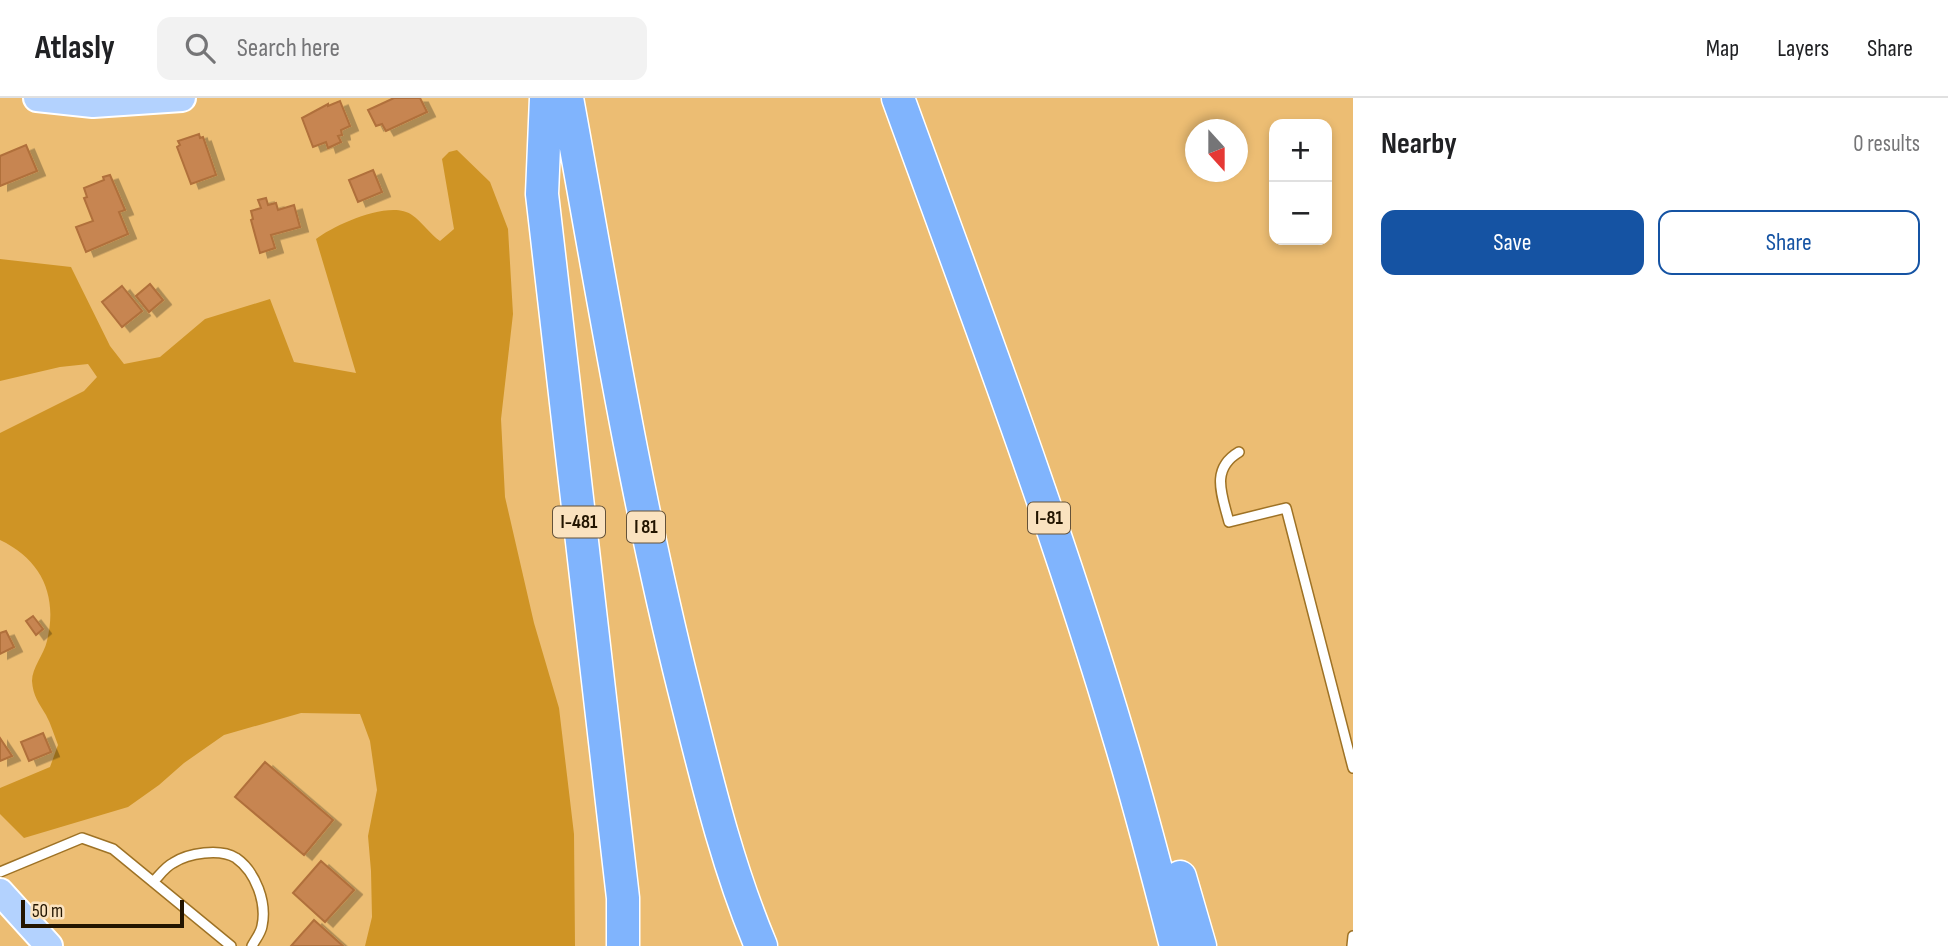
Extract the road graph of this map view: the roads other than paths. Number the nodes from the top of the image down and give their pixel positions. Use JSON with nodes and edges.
{"nodes":[{"id":1,"x":37,"y":98,"type":"edge"},
{"id":2,"x":182,"y":98,"type":"edge"},
{"id":3,"x":546,"y":98,"type":"edge"},
{"id":4,"x":567,"y":98,"type":"edge"},
{"id":5,"x":898,"y":98,"type":"edge"},
{"id":6,"x":978,"y":317,"type":"junction"},
{"id":7,"x":1239,"y":452,"type":"dead end"},
{"id":8,"x":1353,"y":768,"type":"edge"},
{"id":9,"x":0,"y":872,"type":"edge"},
{"id":10,"x":153,"y":882,"type":"junction"},
{"id":11,"x":0,"y":892,"type":"edge"},
{"id":12,"x":1353,"y":936,"type":"edge"},
{"id":13,"x":49,"y":946,"type":"edge"},
{"id":14,"x":230,"y":946,"type":"edge"},
{"id":15,"x":252,"y":946,"type":"edge"},
{"id":16,"x":623,"y":946,"type":"edge"},
{"id":17,"x":761,"y":946,"type":"edge"},
{"id":18,"x":1176,"y":946,"type":"edge"},
{"id":19,"x":1200,"y":946,"type":"edge"},
{"id":20,"x":1352,"y":946,"type":"edge"}],
"edges":[{"from":1,"to":2,"type":"main road"},
{"from":3,"to":16,"type":"highway","number":"I-481"},
{"from":4,"to":17,"type":"highway","number":"I 81"},
{"from":5,"to":6,"type":"highway","number":"I-81"},
{"from":6,"to":18,"type":"highway","number":"I-81"},
{"from":6,"to":19,"type":"highway"},
{"from":7,"to":8,"type":"lane"},
{"from":9,"to":10,"type":"lane"},
{"from":10,"to":14,"type":"lane"},
{"from":10,"to":15,"type":"lane"},
{"from":11,"to":13,"type":"main road"},
{"from":12,"to":20,"type":"lane"}]}
